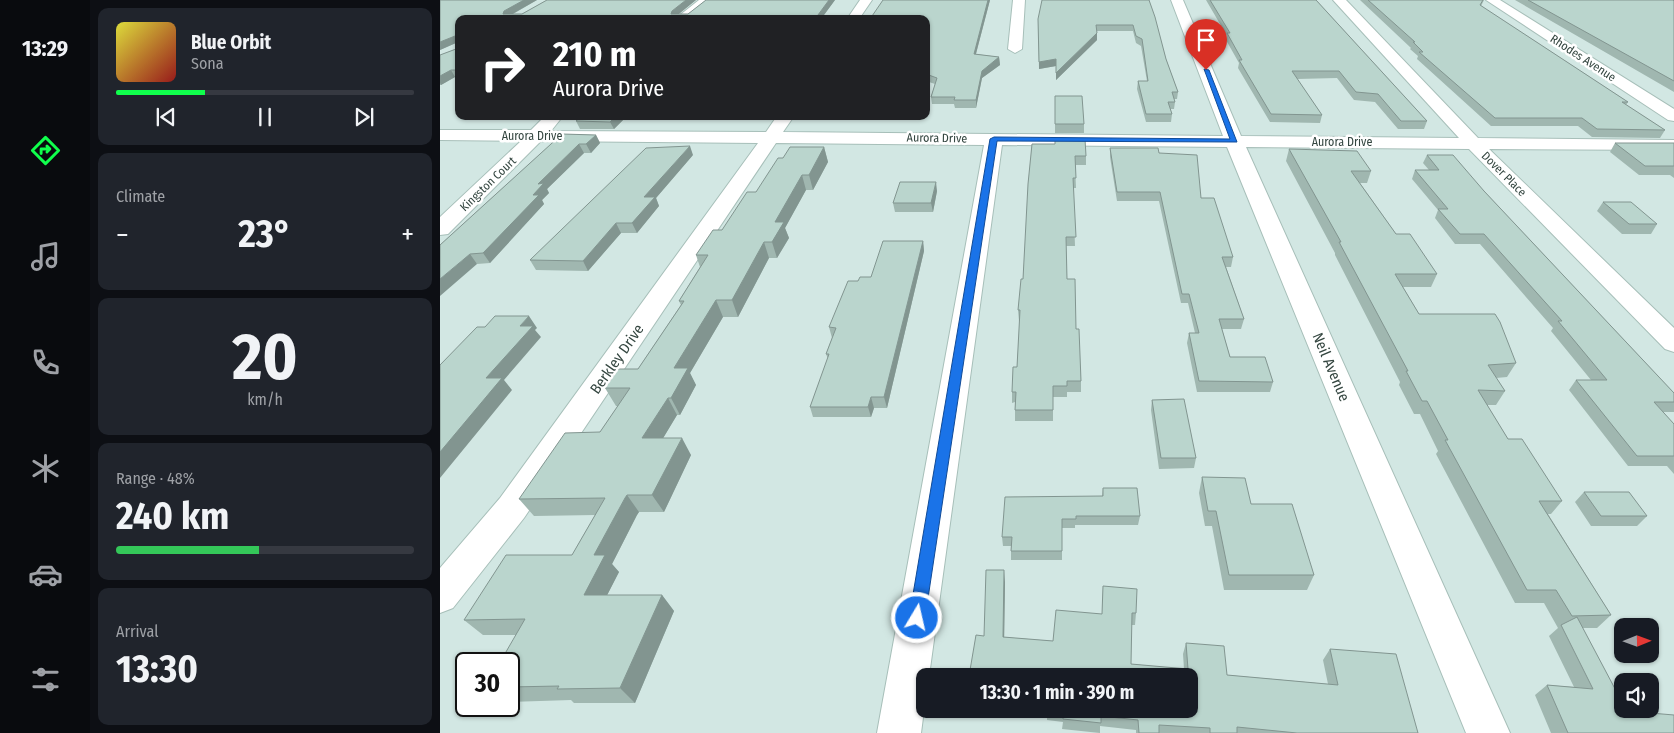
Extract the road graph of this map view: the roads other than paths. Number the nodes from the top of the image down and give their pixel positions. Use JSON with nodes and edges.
{"nodes":[{"id":1,"x":706,"y":0,"type":"edge"},
{"id":2,"x":866,"y":0,"type":"edge"},
{"id":3,"x":1019,"y":0,"type":"edge"},
{"id":4,"x":1177,"y":0,"type":"edge"},
{"id":5,"x":1339,"y":0,"type":"edge"},
{"id":6,"x":1492,"y":0,"type":"edge"},
{"id":7,"x":686,"y":15,"type":"edge"},
{"id":8,"x":856,"y":15,"type":"edge"},
{"id":9,"x":1015,"y":49,"type":"dead end"},
{"id":10,"x":1674,"y":116,"type":"edge"},
{"id":11,"x":551,"y":120,"type":"edge"},
{"id":12,"x":778,"y":127,"type":"edge"},
{"id":13,"x":440,"y":135,"type":"edge"},
{"id":14,"x":536,"y":136,"type":"junction"},
{"id":15,"x":994,"y":139,"type":"junction"},
{"id":16,"x":1234,"y":141,"type":"junction"},
{"id":17,"x":1473,"y":143,"type":"junction"},
{"id":18,"x":1674,"y":145,"type":"edge"},
{"id":19,"x":440,"y":229,"type":"edge"},
{"id":20,"x":1674,"y":343,"type":"edge"},
{"id":21,"x":440,"y":596,"type":"edge"},
{"id":22,"x":899,"y":733,"type":"edge"},
{"id":23,"x":1488,"y":733,"type":"edge"}],
"edges":[{"from":1,"to":7,"type":"street"},
{"from":2,"to":8,"type":"street"},
{"from":3,"to":9,"type":"street"},
{"from":4,"to":16,"type":"street","name":"Neil Avenue"},
{"from":5,"to":17,"type":"street","name":"Dover Place"},
{"from":6,"to":10,"type":"street","name":"Rhodes Avenue"},
{"from":11,"to":14,"type":"street","name":"Kingston Court"},
{"from":12,"to":14,"type":"street","name":"Aurora Drive"},
{"from":12,"to":15,"type":"street","name":"Aurora Drive"},
{"from":12,"to":21,"type":"street","name":"Berkley Drive"},
{"from":13,"to":14,"type":"street","name":"Aurora Drive"},
{"from":14,"to":19,"type":"street","name":"Kingston Court"},
{"from":15,"to":16,"type":"street","name":"Aurora Drive"},
{"from":15,"to":22,"type":"street"},
{"from":16,"to":17,"type":"street","name":"Aurora Drive"},
{"from":16,"to":23,"type":"street","name":"Neil Avenue"},
{"from":17,"to":18,"type":"street","name":"Aurora Drive"},
{"from":17,"to":20,"type":"street","name":"Dover Place"}]}
